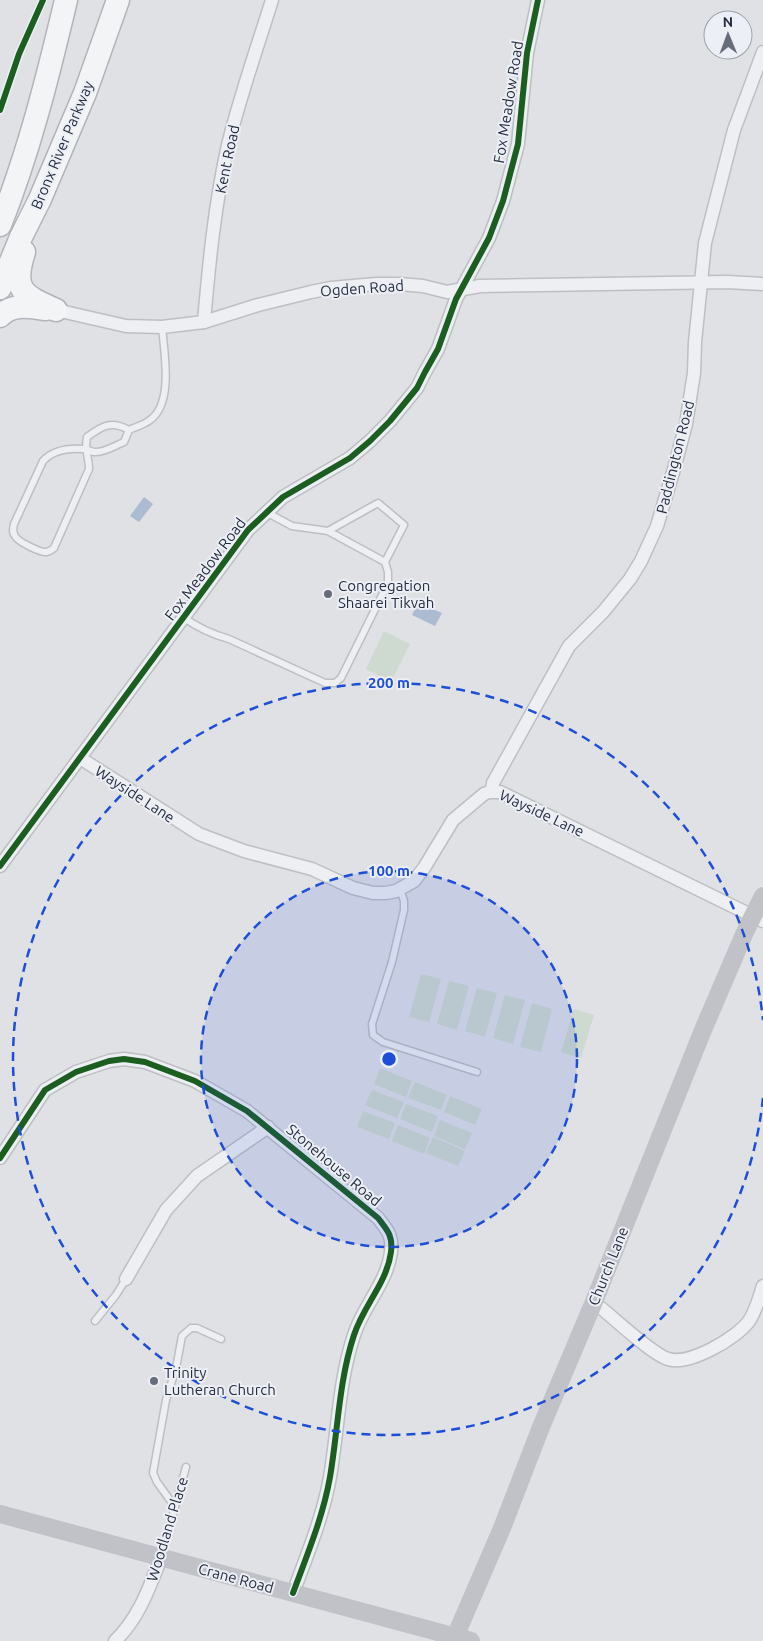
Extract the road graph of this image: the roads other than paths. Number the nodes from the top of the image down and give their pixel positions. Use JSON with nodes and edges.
{"nodes":[{"id":1,"x":66,"y":0,"type":"edge"},
{"id":2,"x":118,"y":0,"type":"edge"},
{"id":3,"x":272,"y":0,"type":"edge"},
{"id":4,"x":538,"y":0,"type":"edge"},
{"id":5,"x":763,"y":52,"type":"edge"},
{"id":6,"x":40,"y":199,"type":"junction"},
{"id":7,"x":0,"y":225,"type":"edge"},
{"id":8,"x":701,"y":282,"type":"junction"},
{"id":9,"x":763,"y":284,"type":"edge"},
{"id":10,"x":0,"y":288,"type":"edge"},
{"id":11,"x":461,"y":290,"type":"junction"},
{"id":12,"x":56,"y":310,"type":"junction"},
{"id":13,"x":0,"y":316,"type":"edge"},
{"id":14,"x":204,"y":322,"type":"junction"},
{"id":15,"x":162,"y":327,"type":"junction"},
{"id":16,"x":129,"y":430,"type":"junction"},
{"id":17,"x":84,"y":448,"type":"junction"},
{"id":18,"x":266,"y":512,"type":"junction"},
{"id":19,"x":328,"y":531,"type":"junction"},
{"id":20,"x":385,"y":562,"type":"junction"},
{"id":21,"x":183,"y":617,"type":"junction"},
{"id":22,"x":80,"y":758,"type":"junction"},
{"id":23,"x":492,"y":792,"type":"junction"},
{"id":24,"x":0,"y":866,"type":"edge"},
{"id":25,"x":400,"y":889,"type":"junction"},
{"id":26,"x":763,"y":896,"type":"edge"},
{"id":27,"x":758,"y":919,"type":"edge"},
{"id":28,"x":477,"y":1072,"type":"dead end"},
{"id":29,"x":268,"y":1127,"type":"junction"},
{"id":30,"x":0,"y":1158,"type":"edge"},
{"id":31,"x":126,"y":1279,"type":"joint"},
{"id":32,"x":763,"y":1286,"type":"edge"},
{"id":33,"x":594,"y":1304,"type":"junction"},
{"id":34,"x":94,"y":1320,"type":"dead end"},
{"id":35,"x":220,"y":1339,"type":"dead end"},
{"id":36,"x":186,"y":1467,"type":"dead end"},
{"id":37,"x":175,"y":1507,"type":"junction"},
{"id":38,"x":0,"y":1514,"type":"edge"},
{"id":39,"x":161,"y":1558,"type":"junction"},
{"id":40,"x":292,"y":1593,"type":"junction"},
{"id":41,"x":463,"y":1639,"type":"edge"},
{"id":42,"x":115,"y":1641,"type":"edge"}],
"edges":[{"from":1,"to":7,"type":"highway","name":"Bronx River Parkway"},
{"from":2,"to":6,"type":"highway","name":"Bronx River Parkway"},
{"from":3,"to":14,"type":"street","name":"Kent Road"},
{"from":4,"to":11,"type":"street","name":"Fox Meadow Road"},
{"from":5,"to":8,"type":"street","name":"Paddington Road"},
{"from":6,"to":10,"type":"highway","name":"Bronx River Parkway"},
{"from":6,"to":12,"type":"highway"},
{"from":8,"to":9,"type":"street","name":"Ogden Road"},
{"from":8,"to":11,"type":"street","name":"Ogden Road"},
{"from":8,"to":23,"type":"street","name":"Paddington Road"},
{"from":11,"to":14,"type":"street","name":"Ogden Road"},
{"from":11,"to":18,"type":"street","name":"Fox Meadow Road"},
{"from":12,"to":13,"type":"highway"},
{"from":12,"to":15,"type":"street","name":"Ogden Road"},
{"from":14,"to":15,"type":"street","name":"Ogden Road"},
{"from":15,"to":16,"type":"lane"},
{"from":16,"to":17,"type":"lane"},
{"from":16,"to":17,"type":"lane"},
{"from":17,"to":17,"type":"lane"},
{"from":18,"to":19,"type":"lane"},
{"from":18,"to":21,"type":"street","name":"Fox Meadow Road"},
{"from":19,"to":20,"type":"lane"},
{"from":19,"to":20,"type":"lane"},
{"from":20,"to":21,"type":"lane"},
{"from":21,"to":22,"type":"street","name":"Fox Meadow Road"},
{"from":22,"to":24,"type":"street","name":"Fox Meadow Road"},
{"from":22,"to":25,"type":"street","name":"Wayside Lane"},
{"from":23,"to":25,"type":"street","name":"Wayside Lane"},
{"from":23,"to":27,"type":"street","name":"Wayside Lane"},
{"from":25,"to":28,"type":"lane"},
{"from":26,"to":27,"type":"street","name":"Church Lane"},
{"from":27,"to":33,"type":"street","name":"Church Lane"},
{"from":29,"to":30,"type":"street","name":"Stonehouse Road"},
{"from":29,"to":31,"type":"street"},
{"from":29,"to":40,"type":"street","name":"Stonehouse Road"},
{"from":31,"to":34,"type":"lane"},
{"from":32,"to":33,"type":"street"},
{"from":33,"to":41,"type":"street","name":"Church Lane"},
{"from":35,"to":37,"type":"lane"},
{"from":36,"to":37,"type":"lane","name":"Woodland Place"},
{"from":37,"to":39,"type":"lane","name":"Woodland Place"},
{"from":38,"to":39,"type":"street","name":"Crane Road"},
{"from":39,"to":40,"type":"street","name":"Crane Road"},
{"from":39,"to":42,"type":"street","name":"Woodland Place"},
{"from":40,"to":41,"type":"street","name":"Crane Road"}]}
